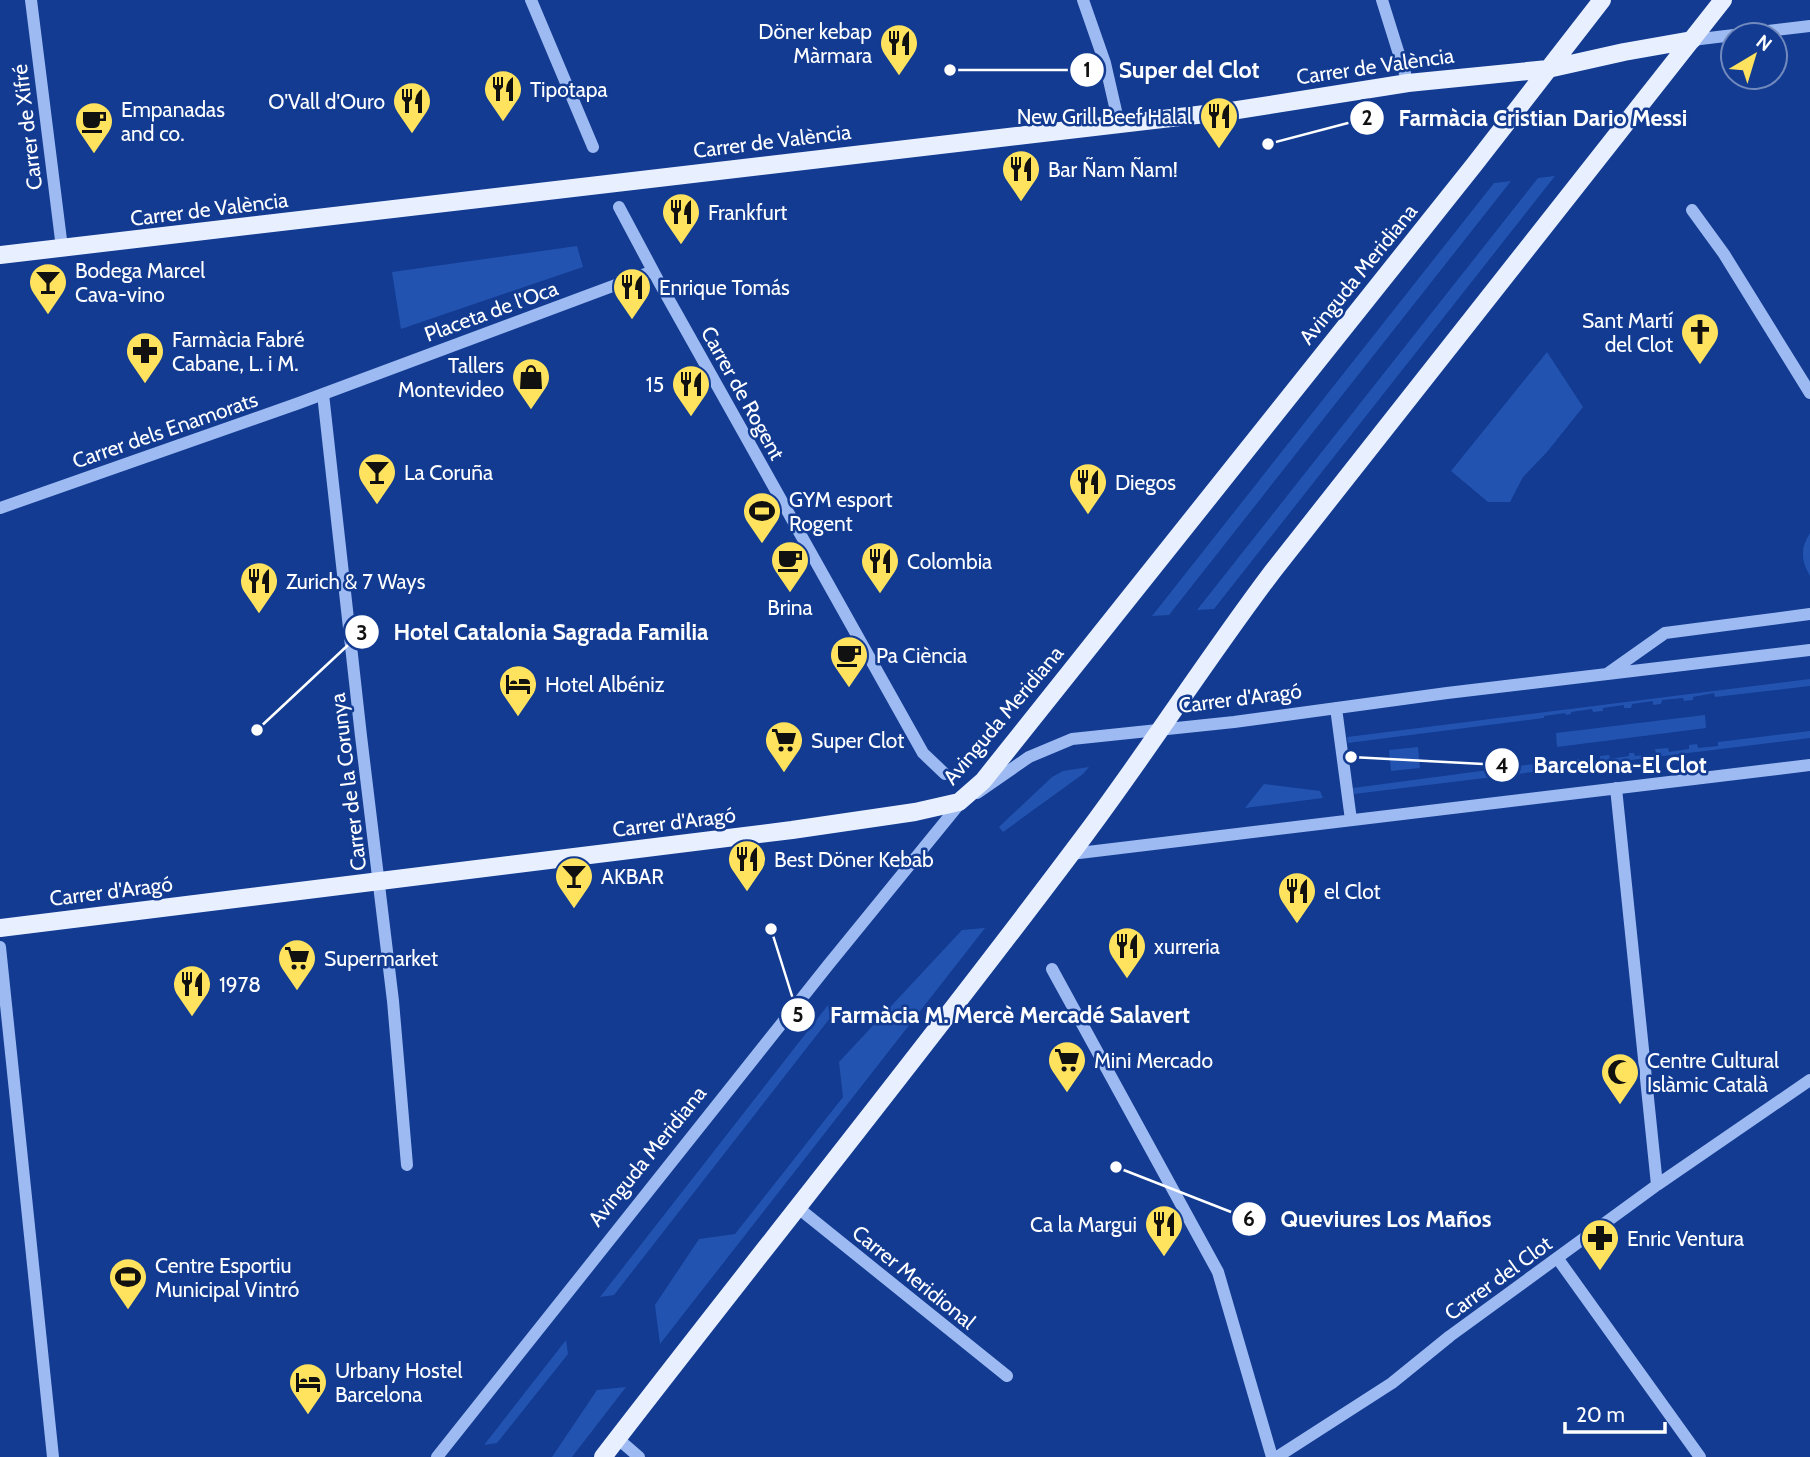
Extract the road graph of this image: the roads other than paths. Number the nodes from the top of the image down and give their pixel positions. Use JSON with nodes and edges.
{"nodes":[{"id":1,"x":31,"y":0,"type":"edge"},
{"id":2,"x":531,"y":0,"type":"edge"},
{"id":3,"x":1083,"y":0,"type":"edge"},
{"id":4,"x":1382,"y":0,"type":"edge"},
{"id":5,"x":1602,"y":0,"type":"edge"},
{"id":6,"x":1723,"y":0,"type":"edge"},
{"id":7,"x":1810,"y":26,"type":"edge"},
{"id":8,"x":1692,"y":40,"type":"junction"},
{"id":9,"x":1548,"y":69,"type":"junction"},
{"id":10,"x":1408,"y":83,"type":"junction"},
{"id":11,"x":1119,"y":124,"type":"junction"},
{"id":12,"x":593,"y":146,"type":"dead end"},
{"id":13,"x":619,"y":207,"type":"dead end"},
{"id":14,"x":1692,"y":210,"type":"dead end"},
{"id":15,"x":62,"y":248,"type":"junction"},
{"id":16,"x":0,"y":256,"type":"edge"},
{"id":17,"x":653,"y":271,"type":"junction"},
{"id":18,"x":343,"y":387,"type":"joint"},
{"id":19,"x":1810,"y":393,"type":"edge"},
{"id":20,"x":323,"y":394,"type":"junction"},
{"id":21,"x":0,"y":509,"type":"edge"},
{"id":22,"x":1810,"y":614,"type":"edge"},
{"id":23,"x":1810,"y":650,"type":"edge"},
{"id":24,"x":1606,"y":675,"type":"junction"},
{"id":25,"x":1336,"y":708,"type":"junction"},
{"id":26,"x":1160,"y":731,"type":"junction"},
{"id":27,"x":1810,"y":765,"type":"edge"},
{"id":28,"x":945,"y":774,"type":"dead end"},
{"id":29,"x":1616,"y":788,"type":"junction"},
{"id":30,"x":959,"y":802,"type":"junction"},
{"id":31,"x":1351,"y":820,"type":"junction"},
{"id":32,"x":1071,"y":854,"type":"junction"},
{"id":33,"x":379,"y":881,"type":"junction"},
{"id":34,"x":0,"y":928,"type":"edge"},
{"id":35,"x":0,"y":947,"type":"edge"},
{"id":36,"x":1052,"y":969,"type":"dead end"},
{"id":37,"x":1810,"y":1080,"type":"edge"},
{"id":38,"x":407,"y":1165,"type":"dead end"},
{"id":39,"x":1657,"y":1185,"type":"junction"},
{"id":40,"x":797,"y":1207,"type":"junction"},
{"id":41,"x":1558,"y":1259,"type":"junction"},
{"id":42,"x":1007,"y":1376,"type":"dead end"},
{"id":43,"x":617,"y":1438,"type":"junction"},
{"id":44,"x":53,"y":1457,"type":"edge"},
{"id":45,"x":437,"y":1457,"type":"edge"},
{"id":46,"x":603,"y":1457,"type":"edge"},
{"id":47,"x":639,"y":1457,"type":"edge"},
{"id":48,"x":1272,"y":1457,"type":"edge"},
{"id":49,"x":1277,"y":1457,"type":"edge"},
{"id":50,"x":1700,"y":1457,"type":"edge"}],
"edges":[{"from":1,"to":15,"type":"street","name":"Carrer de Xifré"},
{"from":2,"to":12,"type":"street"},
{"from":3,"to":11,"type":"street"},
{"from":4,"to":10,"type":"street"},
{"from":5,"to":9,"type":"main road","name":"Avinguda Meridiana"},
{"from":6,"to":8,"type":"main road"},
{"from":7,"to":8,"type":"street"},
{"from":8,"to":9,"type":"main road","name":"Carrer de València"},
{"from":8,"to":26,"type":"main road"},
{"from":9,"to":10,"type":"main road","name":"Carrer de València"},
{"from":9,"to":30,"type":"main road","name":"Avinguda Meridiana"},
{"from":10,"to":11,"type":"main road","name":"Carrer de València"},
{"from":11,"to":15,"type":"main road","name":"Carrer de València"},
{"from":13,"to":17,"type":"street","name":"Carrer de Rogent"},
{"from":14,"to":19,"type":"street"},
{"from":15,"to":16,"type":"main road","name":"Carrer de València"},
{"from":17,"to":18,"type":"street","name":"Placeta de l'Oca"},
{"from":17,"to":28,"type":"street","name":"Carrer de Rogent"},
{"from":18,"to":20,"type":"street","name":"Carrer dels Enamorats"},
{"from":20,"to":21,"type":"street","name":"Carrer dels Enamorats"},
{"from":20,"to":33,"type":"street","name":"Carrer de la Corunya"},
{"from":22,"to":24,"type":"street"},
{"from":23,"to":24,"type":"street","name":"Carrer d'Aragó"},
{"from":24,"to":25,"type":"street","name":"Carrer d'Aragó"},
{"from":25,"to":26,"type":"street","name":"Carrer d'Aragó"},
{"from":25,"to":31,"type":"street"},
{"from":26,"to":30,"type":"street","name":"Carrer d'Aragó"},
{"from":26,"to":32,"type":"main road"},
{"from":27,"to":29,"type":"street"},
{"from":29,"to":31,"type":"street"},
{"from":29,"to":39,"type":"street"},
{"from":30,"to":33,"type":"main road","name":"Carrer d'Aragó"},
{"from":30,"to":45,"type":"street","name":"Avinguda Meridiana"},
{"from":31,"to":32,"type":"street"},
{"from":32,"to":40,"type":"main road"},
{"from":33,"to":34,"type":"main road","name":"Carrer d'Aragó"},
{"from":33,"to":38,"type":"street","name":"Carrer de la Corunya"},
{"from":35,"to":44,"type":"street"},
{"from":36,"to":48,"type":"street"},
{"from":37,"to":39,"type":"street","name":"Carrer del Clot"},
{"from":39,"to":41,"type":"street","name":"Carrer del Clot"},
{"from":40,"to":42,"type":"street","name":"Carrer Meridional"},
{"from":40,"to":43,"type":"main road"},
{"from":41,"to":49,"type":"street","name":"Carrer del Clot"},
{"from":41,"to":50,"type":"street"},
{"from":43,"to":46,"type":"main road"},
{"from":43,"to":47,"type":"street"}]}
